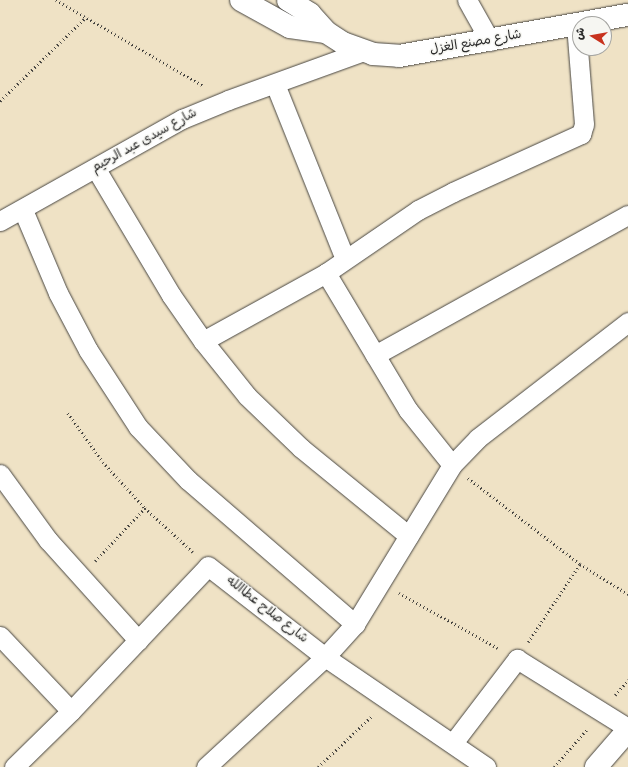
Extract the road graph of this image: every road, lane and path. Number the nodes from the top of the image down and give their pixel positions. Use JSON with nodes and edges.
{"nodes":[{"id":1,"x":56,"y":0,"type":"edge"},
{"id":2,"x":241,"y":0,"type":"edge"},
{"id":3,"x":288,"y":0,"type":"edge"},
{"id":4,"x":467,"y":0,"type":"edge"},
{"id":5,"x":628,"y":15,"type":"edge"},
{"id":6,"x":86,"y":17,"type":"junction"},
{"id":7,"x":612,"y":18,"type":"edge"},
{"id":8,"x":572,"y":26,"type":"edge"},
{"id":9,"x":326,"y":32,"type":"junction"},
{"id":10,"x":490,"y":42,"type":"junction"},
{"id":11,"x":364,"y":51,"type":"junction"},
{"id":12,"x":579,"y":56,"type":"edge"},
{"id":13,"x":275,"y":84,"type":"junction"},
{"id":14,"x":228,"y":100,"type":"junction"},
{"id":15,"x":0,"y":101,"type":"edge"},
{"id":16,"x":96,"y":169,"type":"junction"},
{"id":17,"x":23,"y":210,"type":"junction"},
{"id":18,"x":628,"y":215,"type":"edge"},
{"id":19,"x":0,"y":221,"type":"edge"},
{"id":20,"x":345,"y":259,"type":"junction"},
{"id":21,"x":326,"y":273,"type":"junction"},
{"id":22,"x":628,"y":322,"type":"edge"},
{"id":23,"x":203,"y":341,"type":"junction"},
{"id":24,"x":375,"y":355,"type":"junction"},
{"id":25,"x":68,"y":413,"type":"dead end"},
{"id":26,"x":452,"y":465,"type":"junction"},
{"id":27,"x":0,"y":474,"type":"edge"},
{"id":28,"x":145,"y":508,"type":"junction"},
{"id":29,"x":409,"y":536,"type":"junction"},
{"id":30,"x":580,"y":564,"type":"junction"},
{"id":31,"x":208,"y":566,"type":"junction"},
{"id":32,"x":81,"y":576,"type":"junction"},
{"id":33,"x":382,"y":583,"type":"junction"},
{"id":34,"x":628,"y":594,"type":"edge"},
{"id":35,"x":355,"y":624,"type":"junction"},
{"id":36,"x":0,"y":636,"type":"edge"},
{"id":37,"x":138,"y":640,"type":"junction"},
{"id":38,"x":325,"y":657,"type":"junction"},
{"id":39,"x":517,"y":659,"type":"junction"},
{"id":40,"x":388,"y":702,"type":"junction"},
{"id":41,"x":72,"y":711,"type":"junction"},
{"id":42,"x":628,"y":729,"type":"edge"},
{"id":43,"x":453,"y":743,"type":"junction"},
{"id":44,"x":14,"y":767,"type":"edge"},
{"id":45,"x":206,"y":767,"type":"edge"},
{"id":46,"x":318,"y":767,"type":"edge"},
{"id":47,"x":486,"y":767,"type":"edge"},
{"id":48,"x":596,"y":767,"type":"edge"}],
"edges":[{"from":1,"to":6,"type":"path"},
{"from":2,"to":9,"type":"main road","name":"شارع مصنع الغزل"},
{"from":3,"to":9,"type":"main road","name":"شارع مصنع الغزل"},
{"from":4,"to":10,"type":"street"},
{"from":5,"to":7,"type":"main road","name":"شارع مصنع الغزل"},
{"from":6,"to":14,"type":"path"},
{"from":6,"to":15,"type":"path"},
{"from":8,"to":10,"type":"main road","name":"شارع مصنع الغزل"},
{"from":9,"to":11,"type":"main road","name":"شارع مصنع الغزل"},
{"from":10,"to":11,"type":"main road","name":"شارع مصنع الغزل"},
{"from":11,"to":13,"type":"street","name":"شارع سيدى عبد الرحيم"},
{"from":12,"to":20,"type":"street"},
{"from":13,"to":14,"type":"street","name":"شارع سيدى عبد الرحيم"},
{"from":13,"to":20,"type":"street"},
{"from":14,"to":16,"type":"street","name":"شارع سيدى عبد الرحيم"},
{"from":16,"to":17,"type":"street","name":"شارع سيدى عبد الرحيم"},
{"from":16,"to":23,"type":"street"},
{"from":17,"to":19,"type":"street","name":"شارع سيدى عبد الرحيم"},
{"from":17,"to":35,"type":"street"},
{"from":18,"to":24,"type":"street"},
{"from":20,"to":21,"type":"street"},
{"from":21,"to":23,"type":"street"},
{"from":21,"to":24,"type":"street"},
{"from":22,"to":26,"type":"street"},
{"from":23,"to":29,"type":"street"},
{"from":24,"to":26,"type":"street"},
{"from":25,"to":28,"type":"path"},
{"from":26,"to":29,"type":"street"},
{"from":26,"to":30,"type":"path"},
{"from":27,"to":32,"type":"street"},
{"from":28,"to":31,"type":"path"},
{"from":28,"to":32,"type":"path"},
{"from":29,"to":33,"type":"street"},
{"from":30,"to":34,"type":"path"},
{"from":30,"to":39,"type":"path"},
{"from":31,"to":37,"type":"street"},
{"from":31,"to":38,"type":"street","name":"شارع صلاح عطاالله"},
{"from":32,"to":37,"type":"street"},
{"from":33,"to":35,"type":"street"},
{"from":33,"to":39,"type":"path"},
{"from":35,"to":38,"type":"street"},
{"from":36,"to":41,"type":"street"},
{"from":37,"to":41,"type":"street"},
{"from":38,"to":40,"type":"street","name":"شارع صلاح عطاالله"},
{"from":38,"to":45,"type":"street"},
{"from":39,"to":42,"type":"street"},
{"from":39,"to":43,"type":"street"},
{"from":40,"to":43,"type":"street","name":"شارع صلاح عطاالله"},
{"from":40,"to":46,"type":"path"},
{"from":41,"to":44,"type":"street"},
{"from":42,"to":48,"type":"main road"},
{"from":43,"to":47,"type":"street","name":"شارع صلاح عطاالله"}]}
